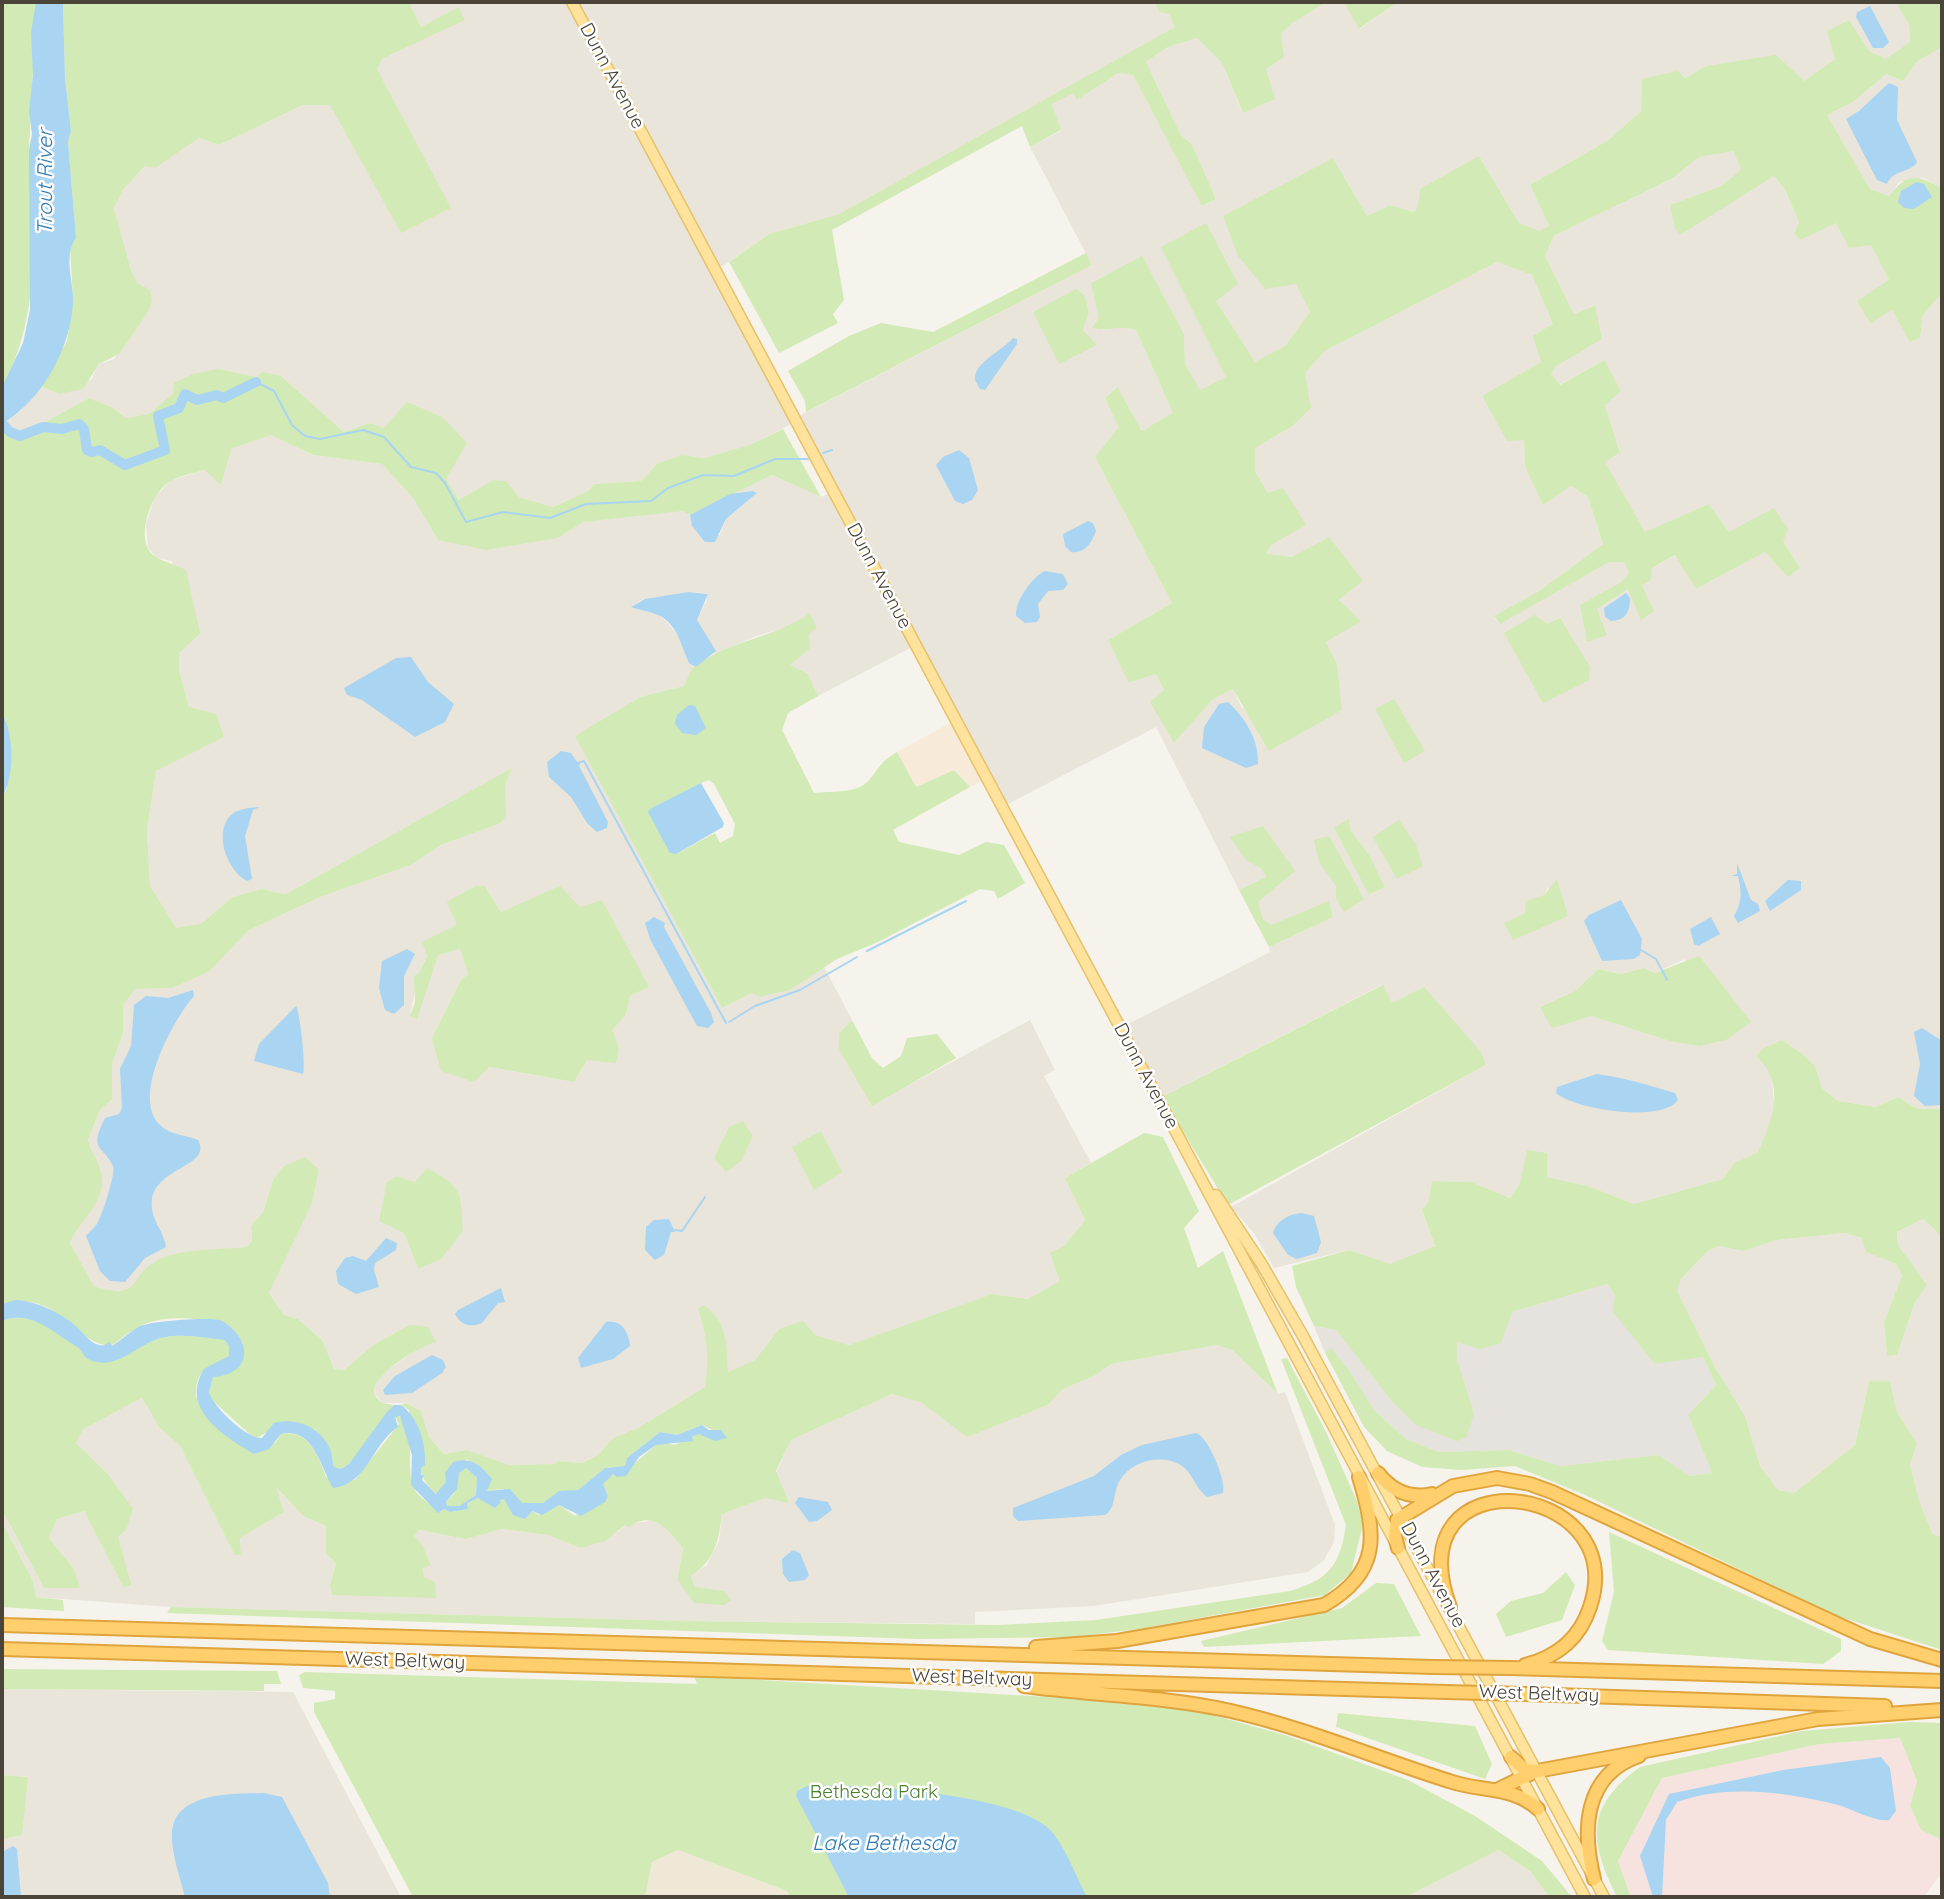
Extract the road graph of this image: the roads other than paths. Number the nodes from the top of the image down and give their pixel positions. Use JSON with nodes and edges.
{"nodes":[{"id":1,"x":572,"y":2,"type":"edge"},
{"id":2,"x":1187,"y":1150,"type":"junction"},
{"id":3,"x":1278,"y":1324,"type":"junction"},
{"id":4,"x":1303,"y":1336,"type":"junction"},
{"id":5,"x":1287,"y":1342,"type":"junction"},
{"id":6,"x":1315,"y":1359,"type":"junction"},
{"id":7,"x":1378,"y":1473,"type":"junction"},
{"id":8,"x":1359,"y":1477,"type":"junction"},
{"id":9,"x":1440,"y":1493,"type":"junction"},
{"id":10,"x":1401,"y":1515,"type":"junction"},
{"id":11,"x":1398,"y":1548,"type":"junction"},
{"id":12,"x":1450,"y":1607,"type":"junction"},
{"id":13,"x":2,"y":1625,"type":"edge"},
{"id":14,"x":2,"y":1649,"type":"edge"},
{"id":15,"x":918,"y":1651,"type":"junction"},
{"id":16,"x":1942,"y":1660,"type":"edge"},
{"id":17,"x":1512,"y":1668,"type":"junction"},
{"id":18,"x":975,"y":1678,"type":"junction"},
{"id":19,"x":1942,"y":1681,"type":"edge"},
{"id":20,"x":1942,"y":1709,"type":"edge"},
{"id":21,"x":1657,"y":1750,"type":"junction"},
{"id":22,"x":1511,"y":1757,"type":"junction"},
{"id":23,"x":1537,"y":1771,"type":"junction"},
{"id":24,"x":1522,"y":1779,"type":"junction"},
{"id":25,"x":1495,"y":1790,"type":"junction"},
{"id":26,"x":1538,"y":1809,"type":"junction"},
{"id":27,"x":1594,"y":1879,"type":"junction"},
{"id":28,"x":1586,"y":1897,"type":"edge"},
{"id":29,"x":1604,"y":1897,"type":"edge"}],
"edges":[{"from":1,"to":2,"type":"main road","name":"Dunn Avenue"},
{"from":2,"to":3,"type":"main road","name":"Dunn Avenue"},
{"from":2,"to":4,"type":"main road","name":"Dunn Avenue"},
{"from":3,"to":4,"type":"main road"},
{"from":3,"to":5,"type":"main road","name":"Dunn Avenue"},
{"from":4,"to":6,"type":"main road","name":"Dunn Avenue"},
{"from":5,"to":6,"type":"main road"},
{"from":5,"to":8,"type":"main road","name":"Dunn Avenue"},
{"from":6,"to":7,"type":"main road","name":"Dunn Avenue"},
{"from":7,"to":9,"type":"highway"},
{"from":7,"to":10,"type":"main road","name":"Dunn Avenue"},
{"from":8,"to":11,"type":"main road","name":"Dunn Avenue"},
{"from":8,"to":15,"type":"highway"},
{"from":9,"to":10,"type":"highway"},
{"from":9,"to":16,"type":"highway"},
{"from":10,"to":11,"type":"highway"},
{"from":10,"to":12,"type":"main road","name":"Dunn Avenue"},
{"from":11,"to":22,"type":"main road","name":"Dunn Avenue"},
{"from":12,"to":17,"type":"highway"},
{"from":12,"to":23,"type":"main road","name":"Dunn Avenue"},
{"from":13,"to":15,"type":"highway","name":"West Beltway"},
{"from":14,"to":18,"type":"highway","name":"West Beltway"},
{"from":15,"to":17,"type":"highway","name":"West Beltway","bridge":true},
{"from":17,"to":19,"type":"highway","name":"West Beltway"},
{"from":18,"to":20,"type":"highway","name":"West Beltway","bridge":true},
{"from":18,"to":25,"type":"highway"},
{"from":20,"to":21,"type":"highway"},
{"from":21,"to":23,"type":"highway"},
{"from":21,"to":27,"type":"highway"},
{"from":22,"to":23,"type":"highway"},
{"from":22,"to":24,"type":"main road","name":"Dunn Avenue"},
{"from":23,"to":24,"type":"highway"},
{"from":23,"to":27,"type":"main road","name":"Dunn Avenue"},
{"from":24,"to":25,"type":"highway"},
{"from":24,"to":26,"type":"main road","name":"Dunn Avenue"},
{"from":25,"to":26,"type":"highway"},
{"from":26,"to":28,"type":"main road","name":"Dunn Avenue"},
{"from":27,"to":29,"type":"main road","name":"Dunn Avenue"}]}
